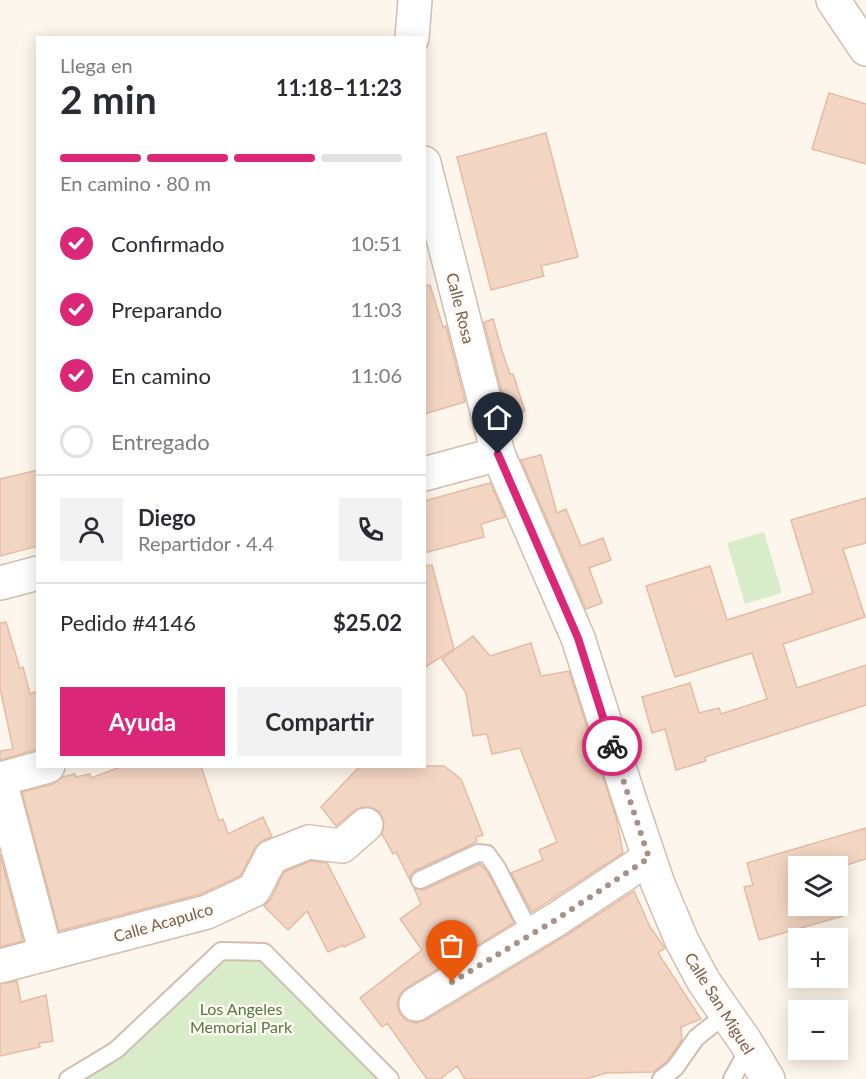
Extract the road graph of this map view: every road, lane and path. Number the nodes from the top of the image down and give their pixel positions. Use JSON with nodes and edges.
{"nodes":[{"id":1,"x":415,"y":0,"type":"edge"},
{"id":2,"x":834,"y":0,"type":"edge"},
{"id":3,"x":412,"y":36,"type":"edge"},
{"id":4,"x":866,"y":49,"type":"edge"},
{"id":5,"x":426,"y":171,"type":"edge"},
{"id":6,"x":498,"y":454,"type":"junction"},
{"id":7,"x":426,"y":473,"type":"edge"},
{"id":8,"x":36,"y":574,"type":"edge"},
{"id":9,"x":0,"y":583,"type":"edge"},
{"id":10,"x":41,"y":768,"type":"edge"},
{"id":11,"x":0,"y":780,"type":"edge"},
{"id":12,"x":366,"y":825,"type":"dead end"},
{"id":13,"x":649,"y":858,"type":"junction"},
{"id":14,"x":420,"y":880,"type":"dead end"},
{"id":15,"x":531,"y":934,"type":"junction"},
{"id":16,"x":46,"y":954,"type":"junction"},
{"id":17,"x":0,"y":966,"type":"edge"},
{"id":18,"x":416,"y":1004,"type":"dead end"},
{"id":19,"x":726,"y":1014,"type":"junction"},
{"id":20,"x":749,"y":1048,"type":"junction"},
{"id":21,"x":68,"y":1079,"type":"edge"},
{"id":22,"x":390,"y":1079,"type":"edge"},
{"id":23,"x":661,"y":1079,"type":"edge"},
{"id":24,"x":732,"y":1079,"type":"edge"},
{"id":25,"x":768,"y":1079,"type":"edge"}],
"edges":[{"from":1,"to":3,"type":"street"},
{"from":2,"to":4,"type":"street"},
{"from":5,"to":6,"type":"street","name":"Calle Rosa"},
{"from":6,"to":7,"type":"street"},
{"from":6,"to":13,"type":"street","name":"Calle San Miguel"},
{"from":8,"to":9,"type":"street"},
{"from":10,"to":11,"type":"street"},
{"from":11,"to":16,"type":"street"},
{"from":12,"to":16,"type":"street","name":"Calle Acapulco"},
{"from":13,"to":15,"type":"street"},
{"from":13,"to":19,"type":"street","name":"Calle San Miguel"},
{"from":14,"to":15,"type":"lane"},
{"from":15,"to":18,"type":"street"},
{"from":16,"to":17,"type":"street","name":"Calle Acapulco"},
{"from":19,"to":20,"type":"street","name":"Calle San Miguel"},
{"from":19,"to":23,"type":"lane"},
{"from":20,"to":24,"type":"lane"},
{"from":20,"to":25,"type":"street","name":"Calle San Miguel"},
{"from":21,"to":22,"type":"lane"}]}
